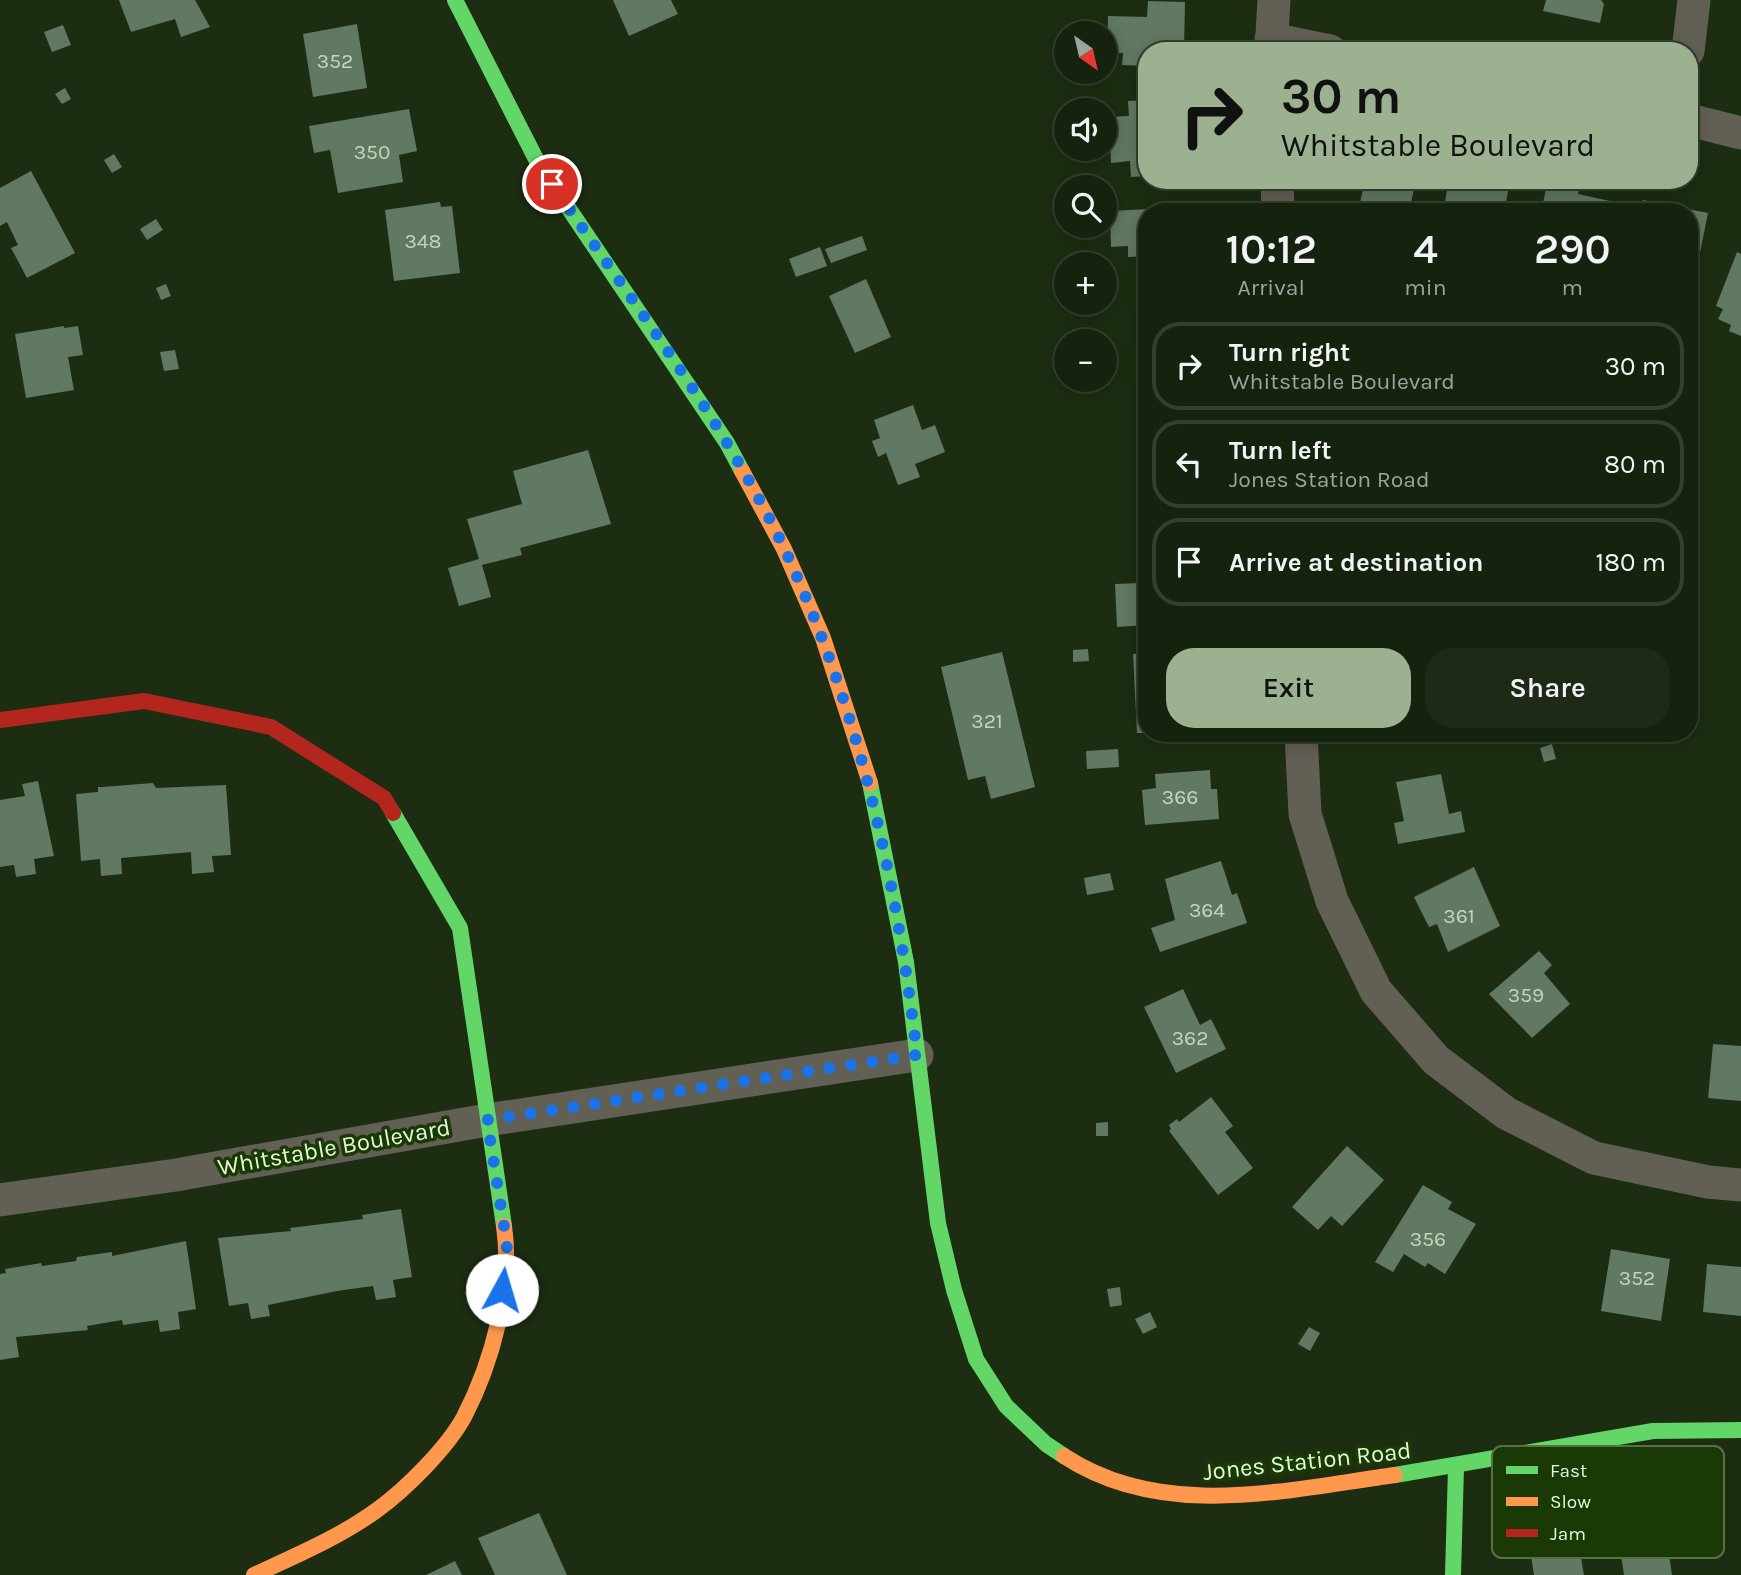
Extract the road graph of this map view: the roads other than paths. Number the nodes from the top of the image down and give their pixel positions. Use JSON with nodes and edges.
{"nodes":[{"id":1,"x":455,"y":0,"type":"edge"},
{"id":2,"x":1274,"y":0,"type":"edge"},
{"id":3,"x":1694,"y":0,"type":"edge"},
{"id":4,"x":1271,"y":42,"type":"edge"},
{"id":5,"x":1689,"y":42,"type":"edge"},
{"id":6,"x":1698,"y":122,"type":"edge"},
{"id":7,"x":1741,"y":133,"type":"edge"},
{"id":8,"x":0,"y":720,"type":"edge"},
{"id":9,"x":1301,"y":742,"type":"edge"},
{"id":10,"x":917,"y":1055,"type":"junction"},
{"id":11,"x":487,"y":1120,"type":"junction"},
{"id":12,"x":1741,"y":1185,"type":"edge"},
{"id":13,"x":0,"y":1200,"type":"edge"},
{"id":14,"x":1741,"y":1430,"type":"edge"},
{"id":15,"x":1571,"y":1446,"type":"edge"},
{"id":16,"x":1492,"y":1460,"type":"edge"},
{"id":17,"x":1456,"y":1467,"type":"junction"},
{"id":18,"x":254,"y":1575,"type":"edge"},
{"id":19,"x":1454,"y":1575,"type":"edge"}],
"edges":[{"from":1,"to":10,"type":"street","name":"Jones Station Road"},
{"from":2,"to":4,"type":"street"},
{"from":3,"to":5,"type":"street"},
{"from":6,"to":7,"type":"street"},
{"from":8,"to":11,"type":"street"},
{"from":9,"to":12,"type":"street"},
{"from":10,"to":11,"type":"street","name":"Whitstable Boulevard"},
{"from":10,"to":17,"type":"street","name":"Jones Station Road"},
{"from":11,"to":13,"type":"street","name":"Whitstable Boulevard"},
{"from":11,"to":18,"type":"street"},
{"from":14,"to":15,"type":"street","name":"Jones Station Road"},
{"from":16,"to":17,"type":"street","name":"Jones Station Road"},
{"from":17,"to":19,"type":"street"}]}
